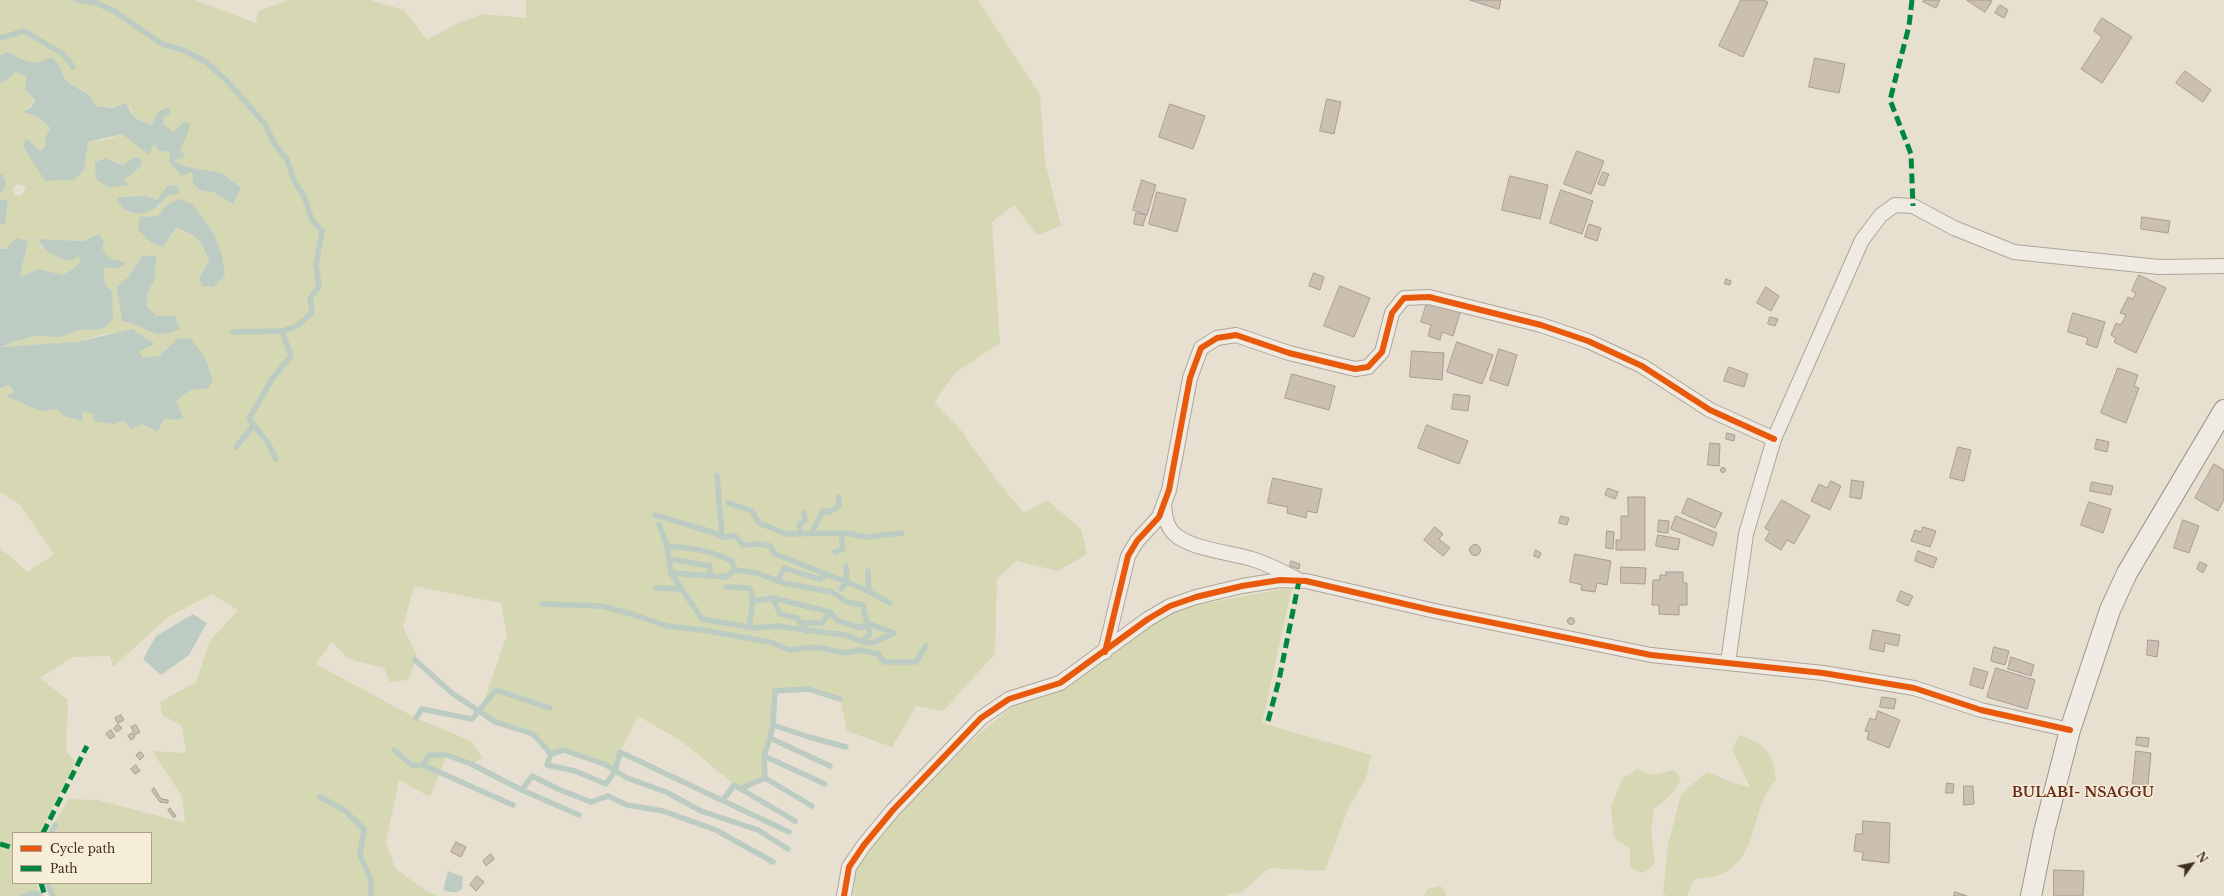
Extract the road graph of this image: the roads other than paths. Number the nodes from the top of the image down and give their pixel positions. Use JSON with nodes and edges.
{"nodes":[{"id":1,"x":2224,"y":266,"type":"edge"},
{"id":2,"x":2224,"y":410,"type":"edge"},
{"id":3,"x":1774,"y":439,"type":"junction"},
{"id":4,"x":1164,"y":505,"type":"junction"},
{"id":5,"x":1299,"y":581,"type":"junction"},
{"id":6,"x":1105,"y":652,"type":"junction"},
{"id":7,"x":1728,"y":663,"type":"junction"},
{"id":8,"x":2070,"y":730,"type":"junction"},
{"id":9,"x":844,"y":896,"type":"edge"},
{"id":10,"x":2031,"y":896,"type":"edge"}],
"edges":[{"from":1,"to":3,"type":"street"},
{"from":2,"to":8,"type":"street"},
{"from":3,"to":4,"type":"street"},
{"from":3,"to":7,"type":"street"},
{"from":4,"to":5,"type":"street"},
{"from":4,"to":6,"type":"street"},
{"from":5,"to":6,"type":"street"},
{"from":5,"to":7,"type":"street"},
{"from":6,"to":9,"type":"street"},
{"from":7,"to":8,"type":"street"},
{"from":8,"to":10,"type":"street"}]}
